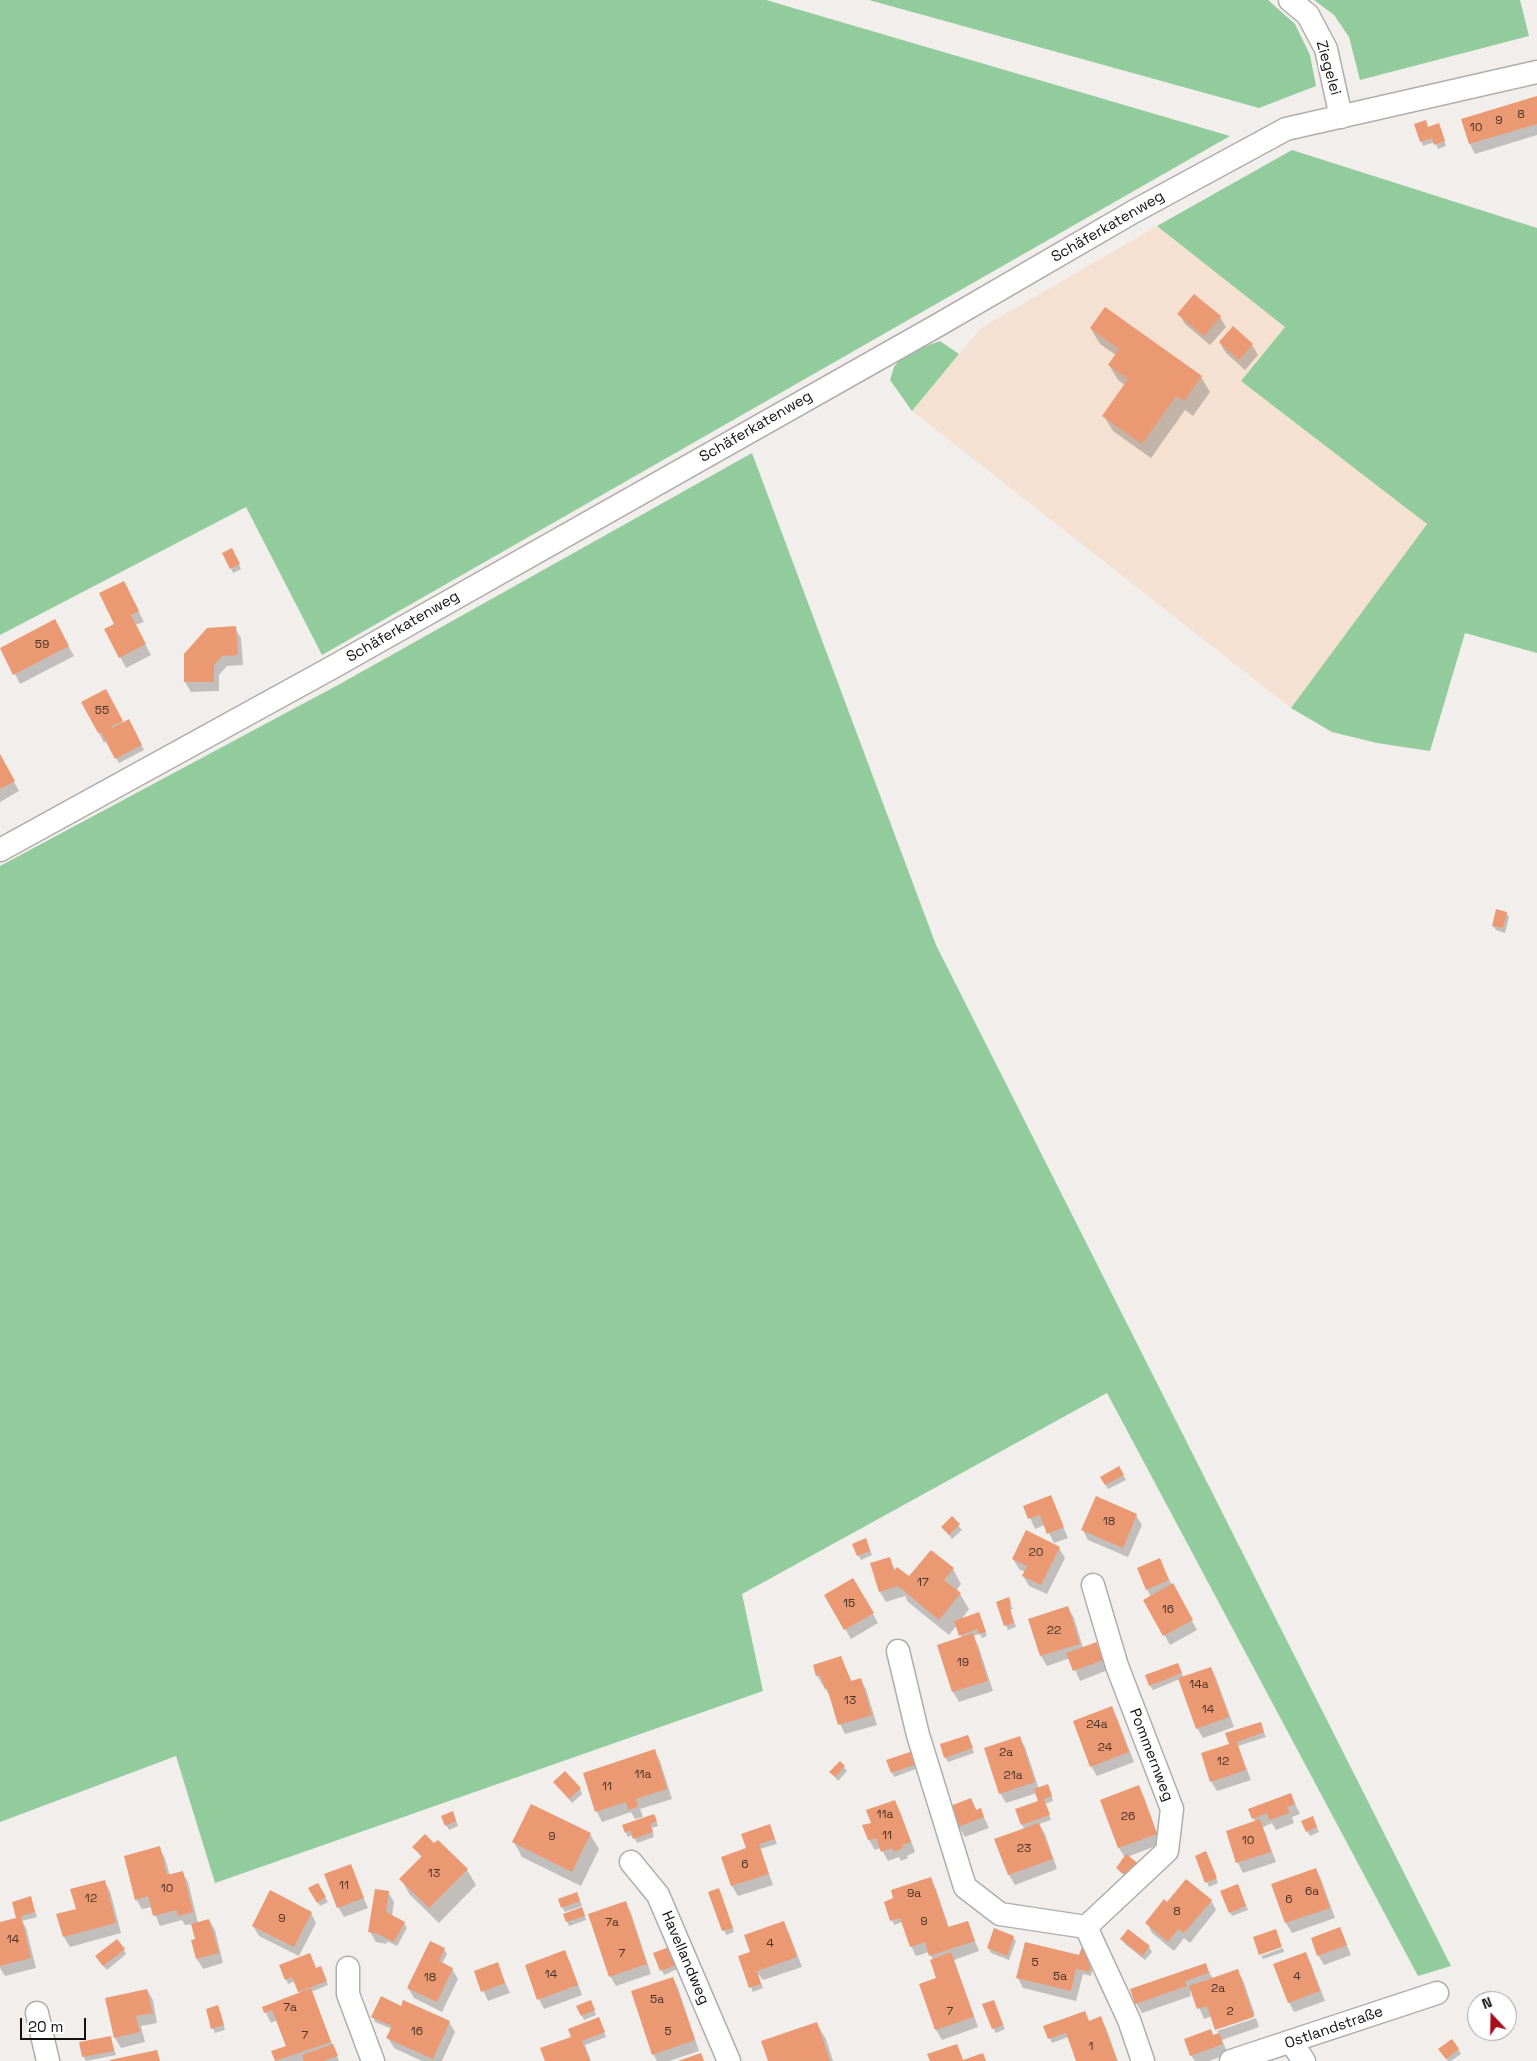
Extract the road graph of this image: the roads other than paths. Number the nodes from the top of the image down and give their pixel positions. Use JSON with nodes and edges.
{"nodes":[{"id":1,"x":1290,"y":0,"type":"edge"},
{"id":2,"x":1537,"y":72,"type":"edge"},
{"id":3,"x":1341,"y":117,"type":"junction"},
{"id":4,"x":0,"y":850,"type":"edge"},
{"id":5,"x":1093,"y":1585,"type":"dead end"},
{"id":6,"x":898,"y":1651,"type":"dead end"},
{"id":7,"x":632,"y":1862,"type":"dead end"},
{"id":8,"x":1086,"y":1926,"type":"junction"},
{"id":9,"x":348,"y":1968,"type":"dead end"},
{"id":10,"x":1437,"y":1993,"type":"dead end"},
{"id":11,"x":38,"y":2012,"type":"dead end"},
{"id":12,"x":1291,"y":2042,"type":"junction"},
{"id":13,"x":48,"y":2061,"type":"edge"},
{"id":14,"x":373,"y":2061,"type":"edge"},
{"id":15,"x":728,"y":2061,"type":"edge"},
{"id":16,"x":1144,"y":2061,"type":"edge"},
{"id":17,"x":1231,"y":2061,"type":"edge"},
{"id":18,"x":1304,"y":2061,"type":"edge"}],
"edges":[{"from":1,"to":3,"type":"street","name":"Ziegelei"},
{"from":2,"to":3,"type":"street","name":"Schäferkatenweg"},
{"from":3,"to":4,"type":"street","name":"Schäferkatenweg"},
{"from":5,"to":8,"type":"street","name":"Pommernweg"},
{"from":6,"to":8,"type":"street"},
{"from":7,"to":15,"type":"street","name":"Havellandweg"},
{"from":8,"to":16,"type":"street"},
{"from":9,"to":14,"type":"street"},
{"from":10,"to":12,"type":"street","name":"Ostlandstraße"},
{"from":11,"to":13,"type":"street"},
{"from":12,"to":17,"type":"street","name":"Ostlandstraße"},
{"from":12,"to":18,"type":"street"}]}
